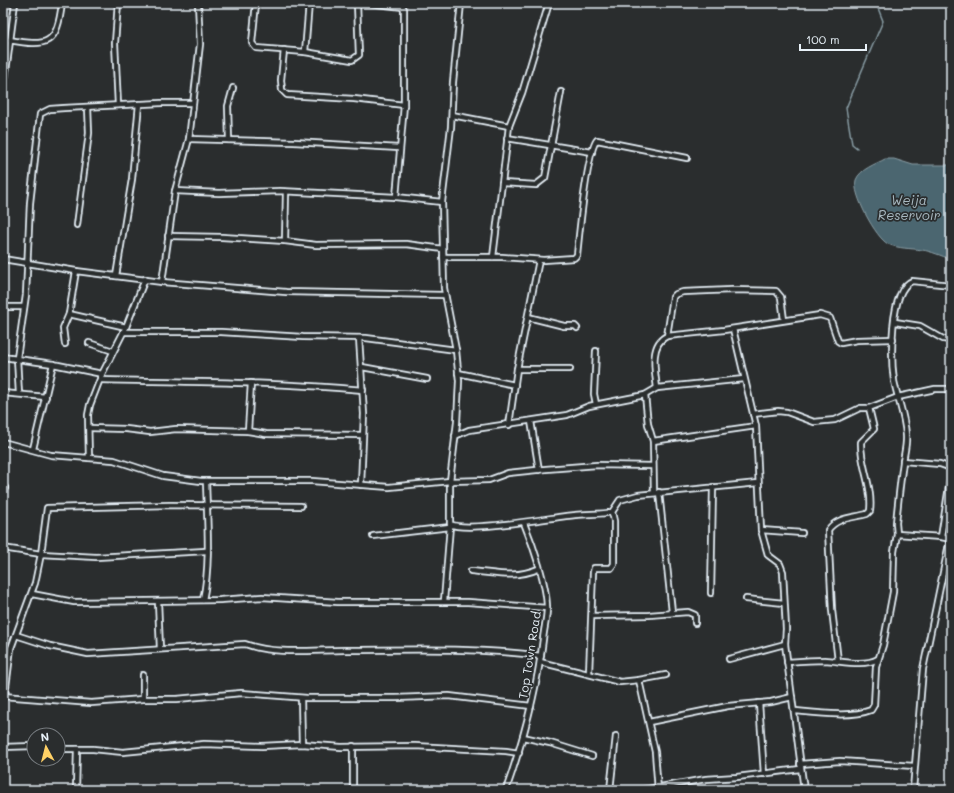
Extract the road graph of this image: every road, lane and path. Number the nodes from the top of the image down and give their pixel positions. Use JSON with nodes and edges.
{"nodes":[{"id":1,"x":15,"y":3,"type":"edge"},
{"id":2,"x":62,"y":3,"type":"edge"},
{"id":3,"x":118,"y":3,"type":"edge"},
{"id":4,"x":198,"y":3,"type":"edge"},
{"id":5,"x":256,"y":3,"type":"edge"},
{"id":6,"x":308,"y":3,"type":"edge"},
{"id":7,"x":357,"y":3,"type":"edge"},
{"id":8,"x":368,"y":3,"type":"edge"},
{"id":9,"x":461,"y":3,"type":"edge"},
{"id":10,"x":549,"y":3,"type":"edge"},
{"id":11,"x":9,"y":40,"type":"junction"},
{"id":12,"x":284,"y":50,"type":"junction"},
{"id":13,"x":305,"y":52,"type":"junction"},
{"id":14,"x":233,"y":88,"type":"dead end"},
{"id":15,"x":561,"y":92,"type":"dead end"},
{"id":16,"x":3,"y":94,"type":"edge"},
{"id":17,"x":193,"y":103,"type":"junction"},
{"id":18,"x":139,"y":104,"type":"junction"},
{"id":19,"x":118,"y":105,"type":"junction"},
{"id":20,"x":404,"y":105,"type":"junction"},
{"id":21,"x":88,"y":107,"type":"junction"},
{"id":22,"x":452,"y":115,"type":"junction"},
{"id":23,"x":509,"y":126,"type":"junction"},
{"id":24,"x":507,"y":138,"type":"junction"},
{"id":25,"x":189,"y":139,"type":"junction"},
{"id":26,"x":229,"y":140,"type":"junction"},
{"id":27,"x":552,"y":146,"type":"junction"},
{"id":28,"x":399,"y":148,"type":"junction"},
{"id":29,"x":592,"y":152,"type":"junction"},
{"id":30,"x":687,"y":158,"type":"dead end"},
{"id":31,"x":502,"y":183,"type":"junction"},
{"id":32,"x":175,"y":191,"type":"junction"},
{"id":33,"x":286,"y":192,"type":"junction"},
{"id":34,"x":396,"y":197,"type":"junction"},
{"id":35,"x":442,"y":202,"type":"junction"},
{"id":36,"x":77,"y":225,"type":"dead end"},
{"id":37,"x":168,"y":236,"type":"junction"},
{"id":38,"x":285,"y":241,"type":"junction"},
{"id":39,"x":443,"y":249,"type":"junction"},
{"id":40,"x":443,"y":257,"type":"junction"},
{"id":41,"x":493,"y":257,"type":"junction"},
{"id":42,"x":3,"y":259,"type":"edge"},
{"id":43,"x":539,"y":260,"type":"junction"},
{"id":44,"x":28,"y":263,"type":"junction"},
{"id":45,"x":76,"y":271,"type":"junction"},
{"id":46,"x":116,"y":276,"type":"junction"},
{"id":47,"x":145,"y":279,"type":"junction"},
{"id":48,"x":162,"y":282,"type":"junction"},
{"id":49,"x":951,"y":285,"type":"edge"},
{"id":50,"x":444,"y":295,"type":"junction"},
{"id":51,"x":24,"y":306,"type":"junction"},
{"id":52,"x":3,"y":307,"type":"edge"},
{"id":53,"x":69,"y":314,"type":"junction"},
{"id":54,"x":528,"y":317,"type":"junction"},
{"id":55,"x":784,"y":320,"type":"junction"},
{"id":56,"x":895,"y":322,"type":"junction"},
{"id":57,"x":126,"y":326,"type":"junction"},
{"id":58,"x":578,"y":328,"type":"dead end"},
{"id":59,"x":733,"y":329,"type":"junction"},
{"id":60,"x":123,"y":332,"type":"junction"},
{"id":61,"x":667,"y":336,"type":"junction"},
{"id":62,"x":360,"y":338,"type":"junction"},
{"id":63,"x":893,"y":339,"type":"junction"},
{"id":64,"x":951,"y":340,"type":"edge"},
{"id":65,"x":89,"y":343,"type":"dead end"},
{"id":66,"x":65,"y":344,"type":"dead end"},
{"id":67,"x":456,"y":350,"type":"junction"},
{"id":68,"x":113,"y":351,"type":"junction"},
{"id":69,"x":596,"y":351,"type":"dead end"},
{"id":70,"x":3,"y":357,"type":"edge"},
{"id":71,"x":17,"y":358,"type":"junction"},
{"id":72,"x":53,"y":364,"type":"junction"},
{"id":73,"x":362,"y":367,"type":"junction"},
{"id":74,"x":517,"y":369,"type":"junction"},
{"id":75,"x":570,"y":369,"type":"dead end"},
{"id":76,"x":458,"y":373,"type":"junction"},
{"id":77,"x":102,"y":374,"type":"junction"},
{"id":78,"x":427,"y":379,"type":"dead end"},
{"id":79,"x":744,"y":379,"type":"junction"},
{"id":80,"x":100,"y":380,"type":"junction"},
{"id":81,"x":251,"y":383,"type":"junction"},
{"id":82,"x":515,"y":385,"type":"junction"},
{"id":83,"x":657,"y":388,"type":"junction"},
{"id":84,"x":951,"y":389,"type":"edge"},
{"id":85,"x":363,"y":390,"type":"junction"},
{"id":86,"x":3,"y":393,"type":"edge"},
{"id":87,"x":19,"y":394,"type":"junction"},
{"id":88,"x":645,"y":395,"type":"junction"},
{"id":89,"x":46,"y":397,"type":"junction"},
{"id":90,"x":898,"y":397,"type":"junction"},
{"id":91,"x":596,"y":404,"type":"junction"},
{"id":92,"x":870,"y":408,"type":"junction"},
{"id":93,"x":753,"y":414,"type":"junction"},
{"id":94,"x":531,"y":421,"type":"junction"},
{"id":95,"x":509,"y":424,"type":"junction"},
{"id":96,"x":756,"y":426,"type":"junction"},
{"id":97,"x":89,"y":428,"type":"junction"},
{"id":98,"x":248,"y":431,"type":"junction"},
{"id":99,"x":363,"y":435,"type":"junction"},
{"id":100,"x":454,"y":436,"type":"junction"},
{"id":101,"x":653,"y":441,"type":"junction"},
{"id":102,"x":3,"y":442,"type":"edge"},
{"id":103,"x":33,"y":449,"type":"junction"},
{"id":104,"x":89,"y":458,"type":"junction"},
{"id":105,"x":903,"y":461,"type":"junction"},
{"id":106,"x":653,"y":466,"type":"junction"},
{"id":107,"x":951,"y":468,"type":"edge"},
{"id":108,"x":539,"y":470,"type":"junction"},
{"id":109,"x":951,"y":474,"type":"edge"},
{"id":110,"x":206,"y":481,"type":"junction"},
{"id":111,"x":450,"y":481,"type":"junction"},
{"id":112,"x":758,"y":483,"type":"junction"},
{"id":113,"x":361,"y":485,"type":"junction"},
{"id":114,"x":713,"y":487,"type":"junction"},
{"id":115,"x":657,"y":493,"type":"junction"},
{"id":116,"x":207,"y":505,"type":"junction"},
{"id":117,"x":301,"y":506,"type":"dead end"},
{"id":118,"x":612,"y":512,"type":"junction"},
{"id":119,"x":524,"y":522,"type":"junction"},
{"id":120,"x":450,"y":526,"type":"junction"},
{"id":121,"x":761,"y":530,"type":"junction"},
{"id":122,"x":802,"y":533,"type":"dead end"},
{"id":123,"x":897,"y":534,"type":"junction"},
{"id":124,"x":373,"y":536,"type":"dead end"},
{"id":125,"x":941,"y":536,"type":"junction"},
{"id":126,"x":950,"y":539,"type":"edge"},
{"id":127,"x":3,"y":548,"type":"edge"},
{"id":128,"x":206,"y":552,"type":"junction"},
{"id":129,"x":41,"y":554,"type":"junction"},
{"id":130,"x":538,"y":569,"type":"junction"},
{"id":131,"x":471,"y":571,"type":"dead end"},
{"id":132,"x":711,"y":593,"type":"dead end"},
{"id":133,"x":32,"y":594,"type":"junction"},
{"id":134,"x":746,"y":599,"type":"dead end"},
{"id":135,"x":203,"y":600,"type":"junction"},
{"id":136,"x":158,"y":601,"type":"junction"},
{"id":137,"x":444,"y":601,"type":"junction"},
{"id":138,"x":784,"y":602,"type":"junction"},
{"id":139,"x":547,"y":608,"type":"junction"},
{"id":140,"x":672,"y":612,"type":"junction"},
{"id":141,"x":592,"y":616,"type":"junction"},
{"id":142,"x":695,"y":623,"type":"dead end"},
{"id":143,"x":16,"y":635,"type":"junction"},
{"id":144,"x":785,"y":644,"type":"junction"},
{"id":145,"x":160,"y":649,"type":"junction"},
{"id":146,"x":541,"y":656,"type":"junction"},
{"id":147,"x":729,"y":659,"type":"dead end"},
{"id":148,"x":878,"y":659,"type":"junction"},
{"id":149,"x":838,"y":661,"type":"junction"},
{"id":150,"x":540,"y":662,"type":"junction"},
{"id":151,"x":787,"y":662,"type":"junction"},
{"id":152,"x":589,"y":673,"type":"junction"},
{"id":153,"x":143,"y":675,"type":"dead end"},
{"id":154,"x":666,"y":675,"type":"dead end"},
{"id":155,"x":639,"y":680,"type":"junction"},
{"id":156,"x":4,"y":696,"type":"edge"},
{"id":157,"x":792,"y":697,"type":"junction"},
{"id":158,"x":301,"y":698,"type":"junction"},
{"id":159,"x":143,"y":699,"type":"junction"},
{"id":160,"x":759,"y":703,"type":"junction"},
{"id":161,"x":531,"y":706,"type":"junction"},
{"id":162,"x":794,"y":711,"type":"junction"},
{"id":163,"x":649,"y":722,"type":"junction"},
{"id":164,"x":616,"y":736,"type":"dead end"},
{"id":165,"x":523,"y":737,"type":"junction"},
{"id":166,"x":302,"y":744,"type":"junction"},
{"id":167,"x":26,"y":746,"type":"edge"},
{"id":168,"x":353,"y":746,"type":"junction"},
{"id":169,"x":3,"y":747,"type":"edge"},
{"id":170,"x":66,"y":748,"type":"edge"},
{"id":171,"x":77,"y":749,"type":"junction"},
{"id":172,"x":519,"y":754,"type":"junction"},
{"id":173,"x":592,"y":756,"type":"dead end"},
{"id":174,"x":800,"y":766,"type":"junction"},
{"id":175,"x":914,"y":766,"type":"junction"},
{"id":176,"x":764,"y":774,"type":"junction"},
{"id":177,"x":658,"y":789,"type":"edge"},
{"id":178,"x":76,"y":790,"type":"edge"},
{"id":179,"x":353,"y":790,"type":"edge"},
{"id":180,"x":506,"y":790,"type":"edge"},
{"id":181,"x":610,"y":790,"type":"edge"},
{"id":182,"x":643,"y":790,"type":"edge"},
{"id":183,"x":804,"y":790,"type":"edge"},
{"id":184,"x":913,"y":790,"type":"edge"}],
"edges":[{"from":1,"to":11,"type":"street"},
{"from":2,"to":11,"type":"street"},
{"from":3,"to":19,"type":"street"},
{"from":4,"to":17,"type":"street"},
{"from":5,"to":12,"type":"street"},
{"from":6,"to":13,"type":"street"},
{"from":7,"to":13,"type":"street"},
{"from":8,"to":20,"type":"street"},
{"from":9,"to":22,"type":"street"},
{"from":10,"to":23,"type":"street"},
{"from":11,"to":16,"type":"street"},
{"from":12,"to":13,"type":"street"},
{"from":12,"to":20,"type":"street"},
{"from":14,"to":26,"type":"street"},
{"from":15,"to":27,"type":"street"},
{"from":17,"to":18,"type":"street"},
{"from":17,"to":25,"type":"street"},
{"from":18,"to":19,"type":"street"},
{"from":18,"to":46,"type":"street"},
{"from":19,"to":21,"type":"street"},
{"from":20,"to":28,"type":"street"},
{"from":21,"to":36,"type":"street"},
{"from":21,"to":44,"type":"street"},
{"from":22,"to":23,"type":"street"},
{"from":22,"to":35,"type":"street"},
{"from":23,"to":24,"type":"street"},
{"from":24,"to":27,"type":"street"},
{"from":24,"to":31,"type":"street"},
{"from":25,"to":26,"type":"street"},
{"from":25,"to":32,"type":"street"},
{"from":26,"to":28,"type":"street"},
{"from":27,"to":29,"type":"street"},
{"from":27,"to":31,"type":"street"},
{"from":28,"to":34,"type":"street"},
{"from":29,"to":30,"type":"street"},
{"from":29,"to":43,"type":"street"},
{"from":31,"to":41,"type":"street"},
{"from":32,"to":33,"type":"street"},
{"from":32,"to":37,"type":"street"},
{"from":33,"to":34,"type":"street"},
{"from":33,"to":38,"type":"street"},
{"from":34,"to":35,"type":"street"},
{"from":35,"to":39,"type":"street"},
{"from":37,"to":38,"type":"street"},
{"from":37,"to":48,"type":"street"},
{"from":38,"to":39,"type":"street"},
{"from":39,"to":40,"type":"street"},
{"from":40,"to":41,"type":"street"},
{"from":40,"to":50,"type":"street"},
{"from":41,"to":43,"type":"street"},
{"from":42,"to":44,"type":"street"},
{"from":43,"to":54,"type":"street"},
{"from":44,"to":45,"type":"street"},
{"from":44,"to":51,"type":"street"},
{"from":45,"to":46,"type":"street"},
{"from":45,"to":53,"type":"street"},
{"from":46,"to":47,"type":"street"},
{"from":47,"to":48,"type":"street"},
{"from":47,"to":57,"type":"street"},
{"from":48,"to":50,"type":"street"},
{"from":49,"to":56,"type":"street"},
{"from":50,"to":67,"type":"street"},
{"from":51,"to":52,"type":"street"},
{"from":51,"to":71,"type":"street"},
{"from":53,"to":57,"type":"street"},
{"from":53,"to":66,"type":"street"},
{"from":54,"to":58,"type":"street"},
{"from":54,"to":74,"type":"street"},
{"from":55,"to":59,"type":"street"},
{"from":55,"to":61,"type":"street"},
{"from":55,"to":63,"type":"street"},
{"from":56,"to":63,"type":"street"},
{"from":56,"to":64,"type":"street"},
{"from":57,"to":60,"type":"street"},
{"from":59,"to":61,"type":"street"},
{"from":59,"to":79,"type":"street"},
{"from":60,"to":62,"type":"street"},
{"from":60,"to":68,"type":"street"},
{"from":61,"to":83,"type":"street"},
{"from":62,"to":67,"type":"street"},
{"from":62,"to":73,"type":"street"},
{"from":63,"to":90,"type":"street"},
{"from":65,"to":68,"type":"street"},
{"from":67,"to":76,"type":"street"},
{"from":68,"to":77,"type":"street"},
{"from":69,"to":91,"type":"street"},
{"from":70,"to":71,"type":"street"},
{"from":71,"to":72,"type":"street"},
{"from":71,"to":87,"type":"street"},
{"from":72,"to":77,"type":"street"},
{"from":72,"to":89,"type":"street"},
{"from":73,"to":78,"type":"street"},
{"from":73,"to":85,"type":"street"},
{"from":74,"to":75,"type":"street"},
{"from":74,"to":82,"type":"street"},
{"from":76,"to":82,"type":"street"},
{"from":76,"to":100,"type":"street"},
{"from":77,"to":80,"type":"street"},
{"from":79,"to":83,"type":"street"},
{"from":79,"to":93,"type":"street"},
{"from":80,"to":81,"type":"street"},
{"from":80,"to":97,"type":"street"},
{"from":81,"to":85,"type":"street"},
{"from":81,"to":98,"type":"street"},
{"from":82,"to":95,"type":"street"},
{"from":83,"to":88,"type":"street"},
{"from":84,"to":90,"type":"street"},
{"from":85,"to":99,"type":"street"},
{"from":86,"to":87,"type":"street"},
{"from":87,"to":89,"type":"street"},
{"from":88,"to":91,"type":"street"},
{"from":88,"to":101,"type":"street"},
{"from":89,"to":103,"type":"street"},
{"from":90,"to":92,"type":"street"},
{"from":90,"to":105,"type":"street"},
{"from":91,"to":94,"type":"street"},
{"from":92,"to":93,"type":"street"},
{"from":92,"to":149,"type":"street"},
{"from":93,"to":96,"type":"street"},
{"from":94,"to":95,"type":"street"},
{"from":94,"to":108,"type":"street"},
{"from":95,"to":100,"type":"street"},
{"from":96,"to":101,"type":"street"},
{"from":96,"to":112,"type":"street"},
{"from":97,"to":98,"type":"street"},
{"from":97,"to":104,"type":"street"},
{"from":98,"to":99,"type":"street"},
{"from":99,"to":113,"type":"street"},
{"from":100,"to":111,"type":"street"},
{"from":101,"to":106,"type":"street"},
{"from":102,"to":103,"type":"street"},
{"from":103,"to":104,"type":"street"},
{"from":104,"to":110,"type":"street"},
{"from":105,"to":107,"type":"street"},
{"from":105,"to":123,"type":"street"},
{"from":106,"to":108,"type":"street"},
{"from":106,"to":115,"type":"street"},
{"from":108,"to":111,"type":"street"},
{"from":109,"to":125,"type":"street"},
{"from":110,"to":113,"type":"street"},
{"from":110,"to":116,"type":"street"},
{"from":111,"to":113,"type":"street"},
{"from":111,"to":120,"type":"street"},
{"from":112,"to":114,"type":"street"},
{"from":112,"to":121,"type":"street"},
{"from":114,"to":115,"type":"street"},
{"from":114,"to":132,"type":"street"},
{"from":115,"to":118,"type":"street"},
{"from":115,"to":140,"type":"street"},
{"from":116,"to":117,"type":"street"},
{"from":116,"to":128,"type":"street"},
{"from":116,"to":129,"type":"street"},
{"from":118,"to":119,"type":"street"},
{"from":118,"to":141,"type":"street"},
{"from":119,"to":120,"type":"street"},
{"from":119,"to":130,"type":"street","name":"Top Town Road"},
{"from":120,"to":124,"type":"street"},
{"from":120,"to":137,"type":"street"},
{"from":121,"to":122,"type":"street"},
{"from":121,"to":138,"type":"street"},
{"from":123,"to":125,"type":"street"},
{"from":123,"to":148,"type":"street"},
{"from":125,"to":126,"type":"street"},
{"from":126,"to":175,"type":"street"},
{"from":127,"to":129,"type":"street"},
{"from":128,"to":129,"type":"street"},
{"from":128,"to":135,"type":"street"},
{"from":129,"to":133,"type":"street"},
{"from":130,"to":131,"type":"street"},
{"from":130,"to":139,"type":"street","name":"Top Town Road"},
{"from":133,"to":136,"type":"street"},
{"from":133,"to":143,"type":"street"},
{"from":134,"to":138,"type":"street"},
{"from":135,"to":136,"type":"street"},
{"from":135,"to":137,"type":"street"},
{"from":136,"to":145,"type":"street"},
{"from":137,"to":139,"type":"street"},
{"from":138,"to":144,"type":"street"},
{"from":139,"to":146,"type":"street","name":"Top Town Road"},
{"from":140,"to":141,"type":"street"},
{"from":140,"to":142,"type":"street"},
{"from":141,"to":152,"type":"street"},
{"from":143,"to":145,"type":"street"},
{"from":143,"to":156,"type":"street"},
{"from":144,"to":147,"type":"street"},
{"from":144,"to":151,"type":"street"},
{"from":145,"to":146,"type":"street"},
{"from":146,"to":150,"type":"street","name":"Top Town Road"},
{"from":148,"to":149,"type":"street"},
{"from":148,"to":162,"type":"street"},
{"from":149,"to":151,"type":"street"},
{"from":150,"to":152,"type":"street"},
{"from":150,"to":161,"type":"street","name":"Top Town Road"},
{"from":151,"to":157,"type":"street"},
{"from":152,"to":155,"type":"street"},
{"from":153,"to":159,"type":"street"},
{"from":154,"to":155,"type":"street"},
{"from":155,"to":163,"type":"street"},
{"from":156,"to":159,"type":"street"},
{"from":157,"to":160,"type":"street"},
{"from":157,"to":162,"type":"street"},
{"from":158,"to":159,"type":"street"},
{"from":158,"to":161,"type":"street"},
{"from":158,"to":166,"type":"street"},
{"from":160,"to":163,"type":"street"},
{"from":160,"to":176,"type":"street"},
{"from":161,"to":165,"type":"street","name":"Top Town Road"},
{"from":162,"to":174,"type":"street"},
{"from":163,"to":177,"type":"street"},
{"from":164,"to":181,"type":"street"},
{"from":165,"to":172,"type":"street","name":"Top Town Road"},
{"from":165,"to":173,"type":"street"},
{"from":166,"to":168,"type":"street"},
{"from":166,"to":171,"type":"street"},
{"from":167,"to":169,"type":"street"},
{"from":168,"to":172,"type":"street"},
{"from":168,"to":179,"type":"street"},
{"from":170,"to":171,"type":"street"},
{"from":171,"to":178,"type":"street"},
{"from":172,"to":180,"type":"street","name":"Top Town Road"},
{"from":174,"to":175,"type":"street"},
{"from":174,"to":176,"type":"street"},
{"from":174,"to":183,"type":"street"},
{"from":175,"to":184,"type":"street"},
{"from":176,"to":177,"type":"street"},
{"from":177,"to":182,"type":"street"}]}
